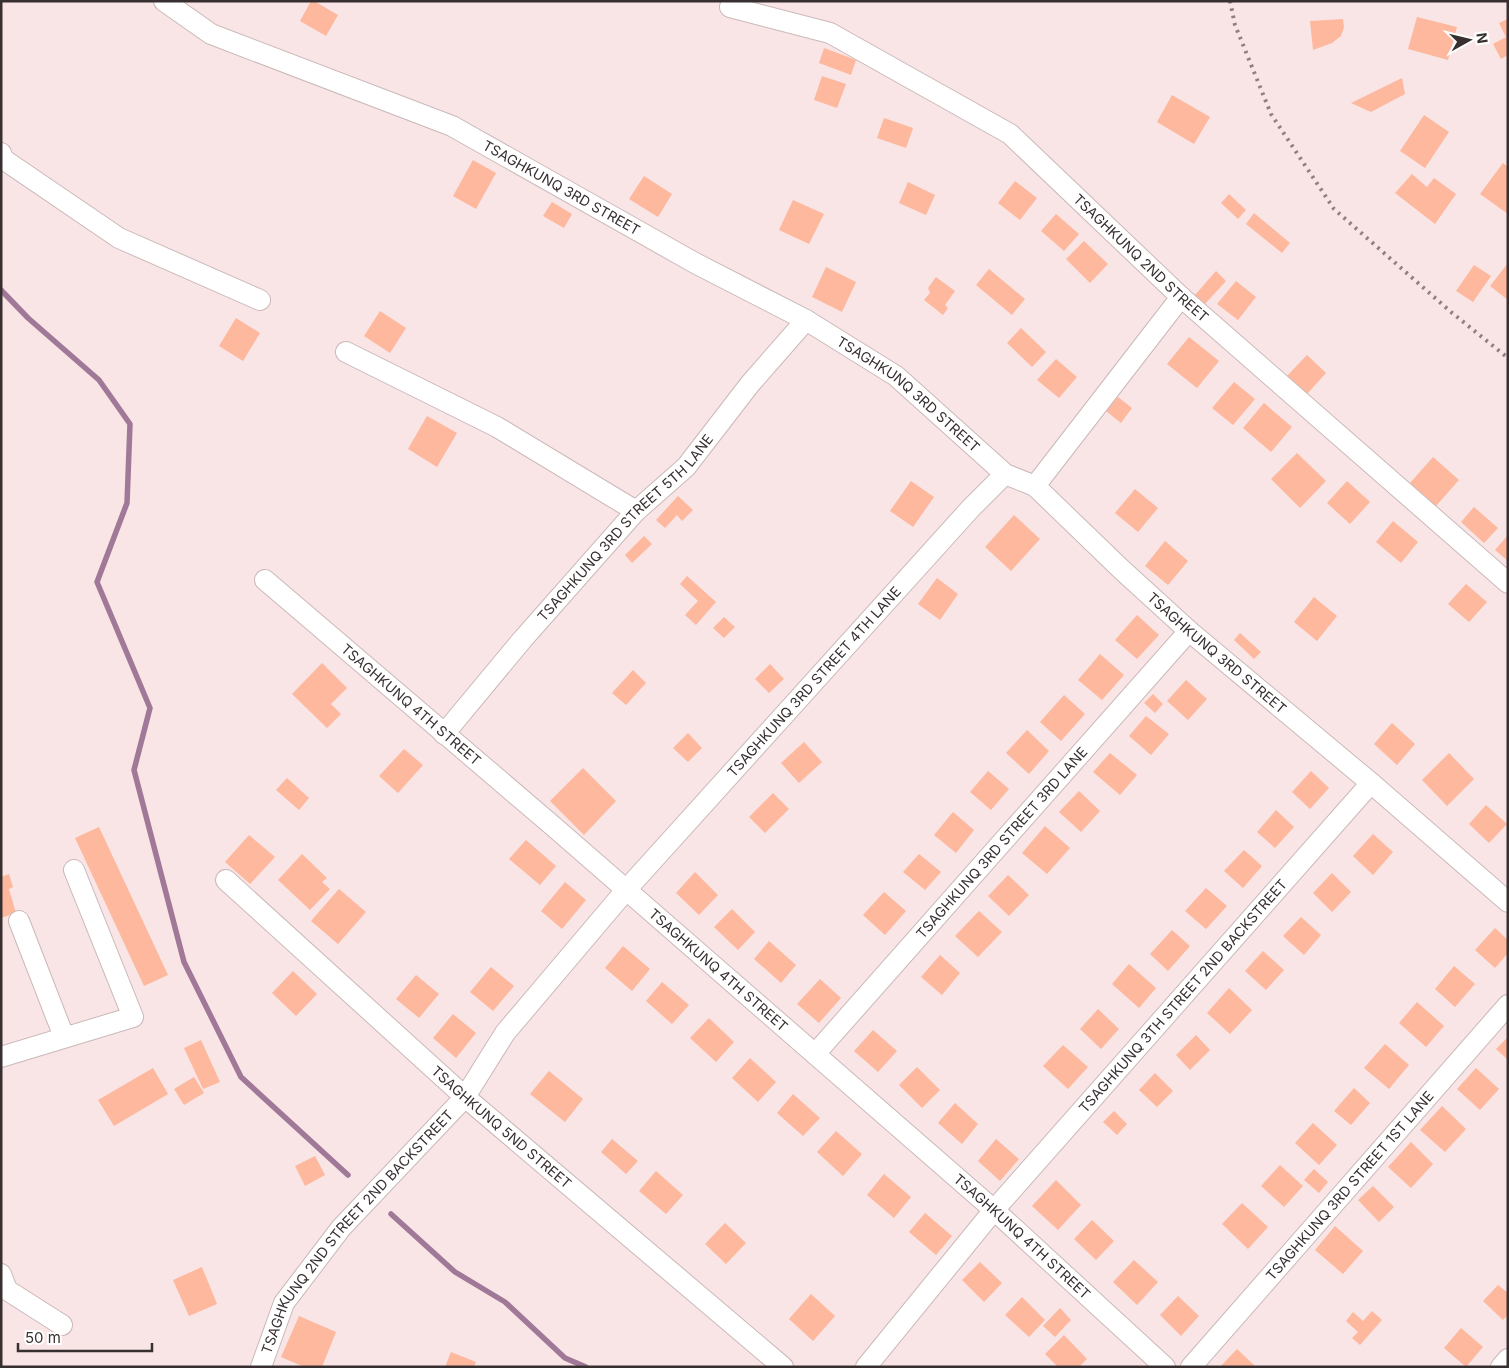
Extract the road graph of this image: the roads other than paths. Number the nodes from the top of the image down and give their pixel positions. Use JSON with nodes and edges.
{"nodes":[{"id":1,"x":164,"y":1,"type":"edge"},
{"id":2,"x":730,"y":6,"type":"dead end"},
{"id":3,"x":1,"y":153,"type":"edge"},
{"id":4,"x":1181,"y":297,"type":"junction"},
{"id":5,"x":260,"y":300,"type":"dead end"},
{"id":6,"x":806,"y":320,"type":"junction"},
{"id":7,"x":346,"y":352,"type":"dead end"},
{"id":8,"x":1005,"y":474,"type":"junction"},
{"id":9,"x":1035,"y":486,"type":"junction"},
{"id":10,"x":636,"y":511,"type":"junction"},
{"id":11,"x":265,"y":580,"type":"dead end"},
{"id":12,"x":1508,"y":583,"type":"edge"},
{"id":13,"x":1189,"y":631,"type":"junction"},
{"id":14,"x":444,"y":734,"type":"junction"},
{"id":15,"x":1372,"y":783,"type":"junction"},
{"id":16,"x":74,"y":870,"type":"dead end"},
{"id":17,"x":226,"y":880,"type":"dead end"},
{"id":18,"x":626,"y":890,"type":"junction"},
{"id":19,"x":1508,"y":902,"type":"edge"},
{"id":20,"x":19,"y":921,"type":"dead end"},
{"id":21,"x":1508,"y":1005,"type":"edge"},
{"id":22,"x":64,"y":1037,"type":"junction"},
{"id":23,"x":815,"y":1054,"type":"junction"},
{"id":24,"x":1,"y":1057,"type":"edge"},
{"id":25,"x":465,"y":1097,"type":"junction"},
{"id":26,"x":994,"y":1210,"type":"junction"},
{"id":27,"x":1,"y":1274,"type":"edge"},
{"id":28,"x":62,"y":1325,"type":"dead end"},
{"id":29,"x":1508,"y":1359,"type":"edge"},
{"id":30,"x":262,"y":1367,"type":"edge"},
{"id":31,"x":783,"y":1367,"type":"edge"},
{"id":32,"x":866,"y":1367,"type":"edge"},
{"id":33,"x":1165,"y":1367,"type":"edge"},
{"id":34,"x":1191,"y":1367,"type":"edge"},
{"id":35,"x":1501,"y":1367,"type":"edge"}],
"edges":[{"from":1,"to":6,"type":"street","name":"TSAGHKUNQ 3RD STREET"},
{"from":2,"to":4,"type":"street","name":"TSAGHKUNQ 2ND STREET"},
{"from":3,"to":5,"type":"street"},
{"from":4,"to":9,"type":"street"},
{"from":4,"to":12,"type":"street","name":"TSAGHKUNQ 2ND STREET"},
{"from":6,"to":8,"type":"street","name":"TSAGHKUNQ 3RD STREET"},
{"from":6,"to":10,"type":"street","name":"TSAGHKUNQ 3RD STREET 5TH LANE"},
{"from":7,"to":10,"type":"street"},
{"from":8,"to":9,"type":"street","name":"TSAGHKUNQ 3RD STREET"},
{"from":8,"to":18,"type":"street","name":"TSAGHKUNQ 3RD STREET 4TH LANE"},
{"from":9,"to":13,"type":"street","name":"TSAGHKUNQ 3RD STREET"},
{"from":10,"to":14,"type":"street","name":"TSAGHKUNQ 3RD STREET 5TH LANE"},
{"from":11,"to":14,"type":"street","name":"TSAGHKUNQ 4TH STREET"},
{"from":13,"to":15,"type":"street","name":"TSAGHKUNQ 3RD STREET"},
{"from":13,"to":23,"type":"street","name":"TSAGHKUNQ 3RD STREET 3RD LANE"},
{"from":14,"to":18,"type":"street","name":"TSAGHKUNQ 4TH STREET"},
{"from":15,"to":19,"type":"street","name":"TSAGHKUNQ 3RD STREET"},
{"from":15,"to":26,"type":"street","name":"TSAGHKUNQ 3TH STREET 2ND BACKSTREET"},
{"from":16,"to":22,"type":"street"},
{"from":17,"to":25,"type":"street","name":"TSAGHKUNQ 5ND STREET"},
{"from":18,"to":23,"type":"street","name":"TSAGHKUNQ 4TH STREET"},
{"from":18,"to":25,"type":"street","name":"TSAGHKUNQ 2ND STREET 2ND BACKSTREET"},
{"from":20,"to":22,"type":"street"},
{"from":21,"to":34,"type":"street","name":"TSAGHKUNQ 3RD STREET 1ST LANE"},
{"from":22,"to":24,"type":"street"},
{"from":23,"to":26,"type":"street","name":"TSAGHKUNQ 4TH STREET"},
{"from":25,"to":30,"type":"street","name":"TSAGHKUNQ 2ND STREET 2ND BACKSTREET"},
{"from":25,"to":31,"type":"street","name":"TSAGHKUNQ 5ND STREET"},
{"from":26,"to":32,"type":"street","name":"TSAGHKUNQ 3TH STREET 2ND BACKSTREET"},
{"from":26,"to":33,"type":"street","name":"TSAGHKUNQ 4TH STREET"},
{"from":27,"to":28,"type":"street"},
{"from":29,"to":35,"type":"street"}]}
